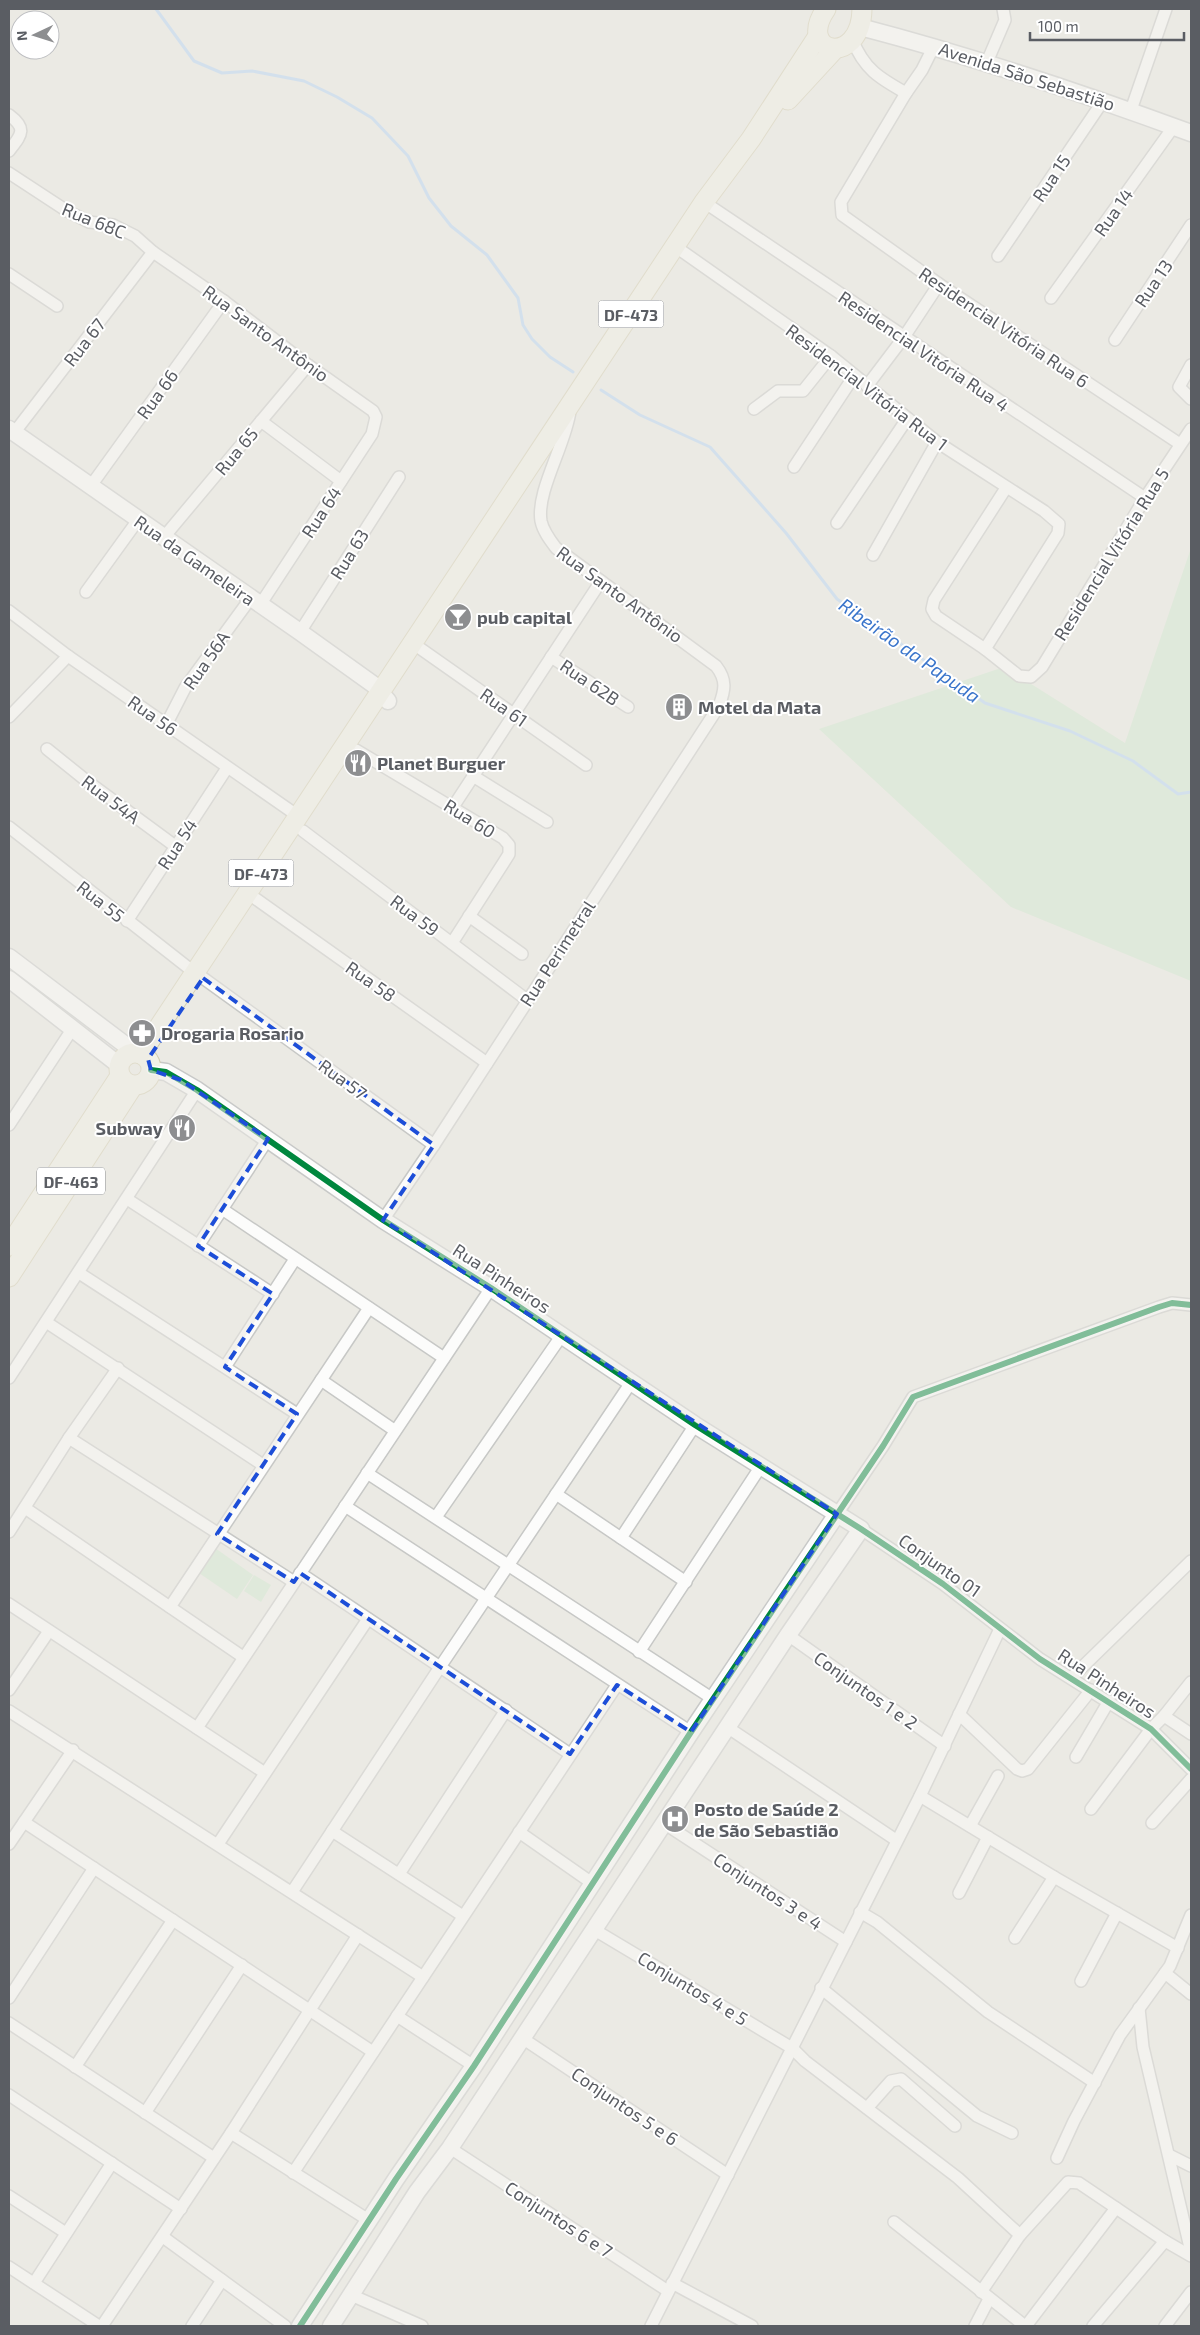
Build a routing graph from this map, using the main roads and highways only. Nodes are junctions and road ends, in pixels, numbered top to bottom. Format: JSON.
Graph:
{"nodes":[{"id":1,"x":826,"y":9,"type":"edge"},
{"id":2,"x":858,"y":25,"type":"edge"},
{"id":3,"x":818,"y":36,"type":"junction"},
{"id":4,"x":835,"y":50,"type":"junction"},
{"id":5,"x":751,"y":139,"type":"junction"},
{"id":6,"x":555,"y":428,"type":"junction"},
{"id":7,"x":384,"y":696,"type":"junction"},
{"id":8,"x":301,"y":824,"type":"junction"},
{"id":9,"x":199,"y":975,"type":"junction"},
{"id":10,"x":144,"y":1059,"type":"junction"},
{"id":11,"x":124,"y":1076,"type":"junction"},
{"id":12,"x":9,"y":1246,"type":"edge"},
{"id":13,"x":9,"y":1276,"type":"edge"}],
"edges":[{"from":1,"to":3,"type":"main road","number":"DF-473"},
{"from":2,"to":4,"type":"main road","number":"DF-473"},
{"from":3,"to":4,"type":"main road"},
{"from":3,"to":5,"type":"main road","number":"DF-473"},
{"from":4,"to":5,"type":"main road","number":"DF-473"},
{"from":5,"to":6,"type":"main road","number":"DF-473"},
{"from":6,"to":7,"type":"main road","number":"DF-473"},
{"from":6,"to":7,"type":"main road","number":"DF-473"},
{"from":7,"to":8,"type":"main road","number":"DF-473"},
{"from":7,"to":8,"type":"main road","number":"DF-473"},
{"from":8,"to":9,"type":"main road","number":"DF-473"},
{"from":8,"to":9,"type":"main road","number":"DF-473"},
{"from":9,"to":10,"type":"main road","number":"DF-473"},
{"from":10,"to":11,"type":"main road","number":"DF-473"},
{"from":10,"to":11,"type":"main road","number":"DF-473"},
{"from":11,"to":12,"type":"main road","number":"DF-463"},
{"from":11,"to":13,"type":"main road","number":"DF-463"}]}
